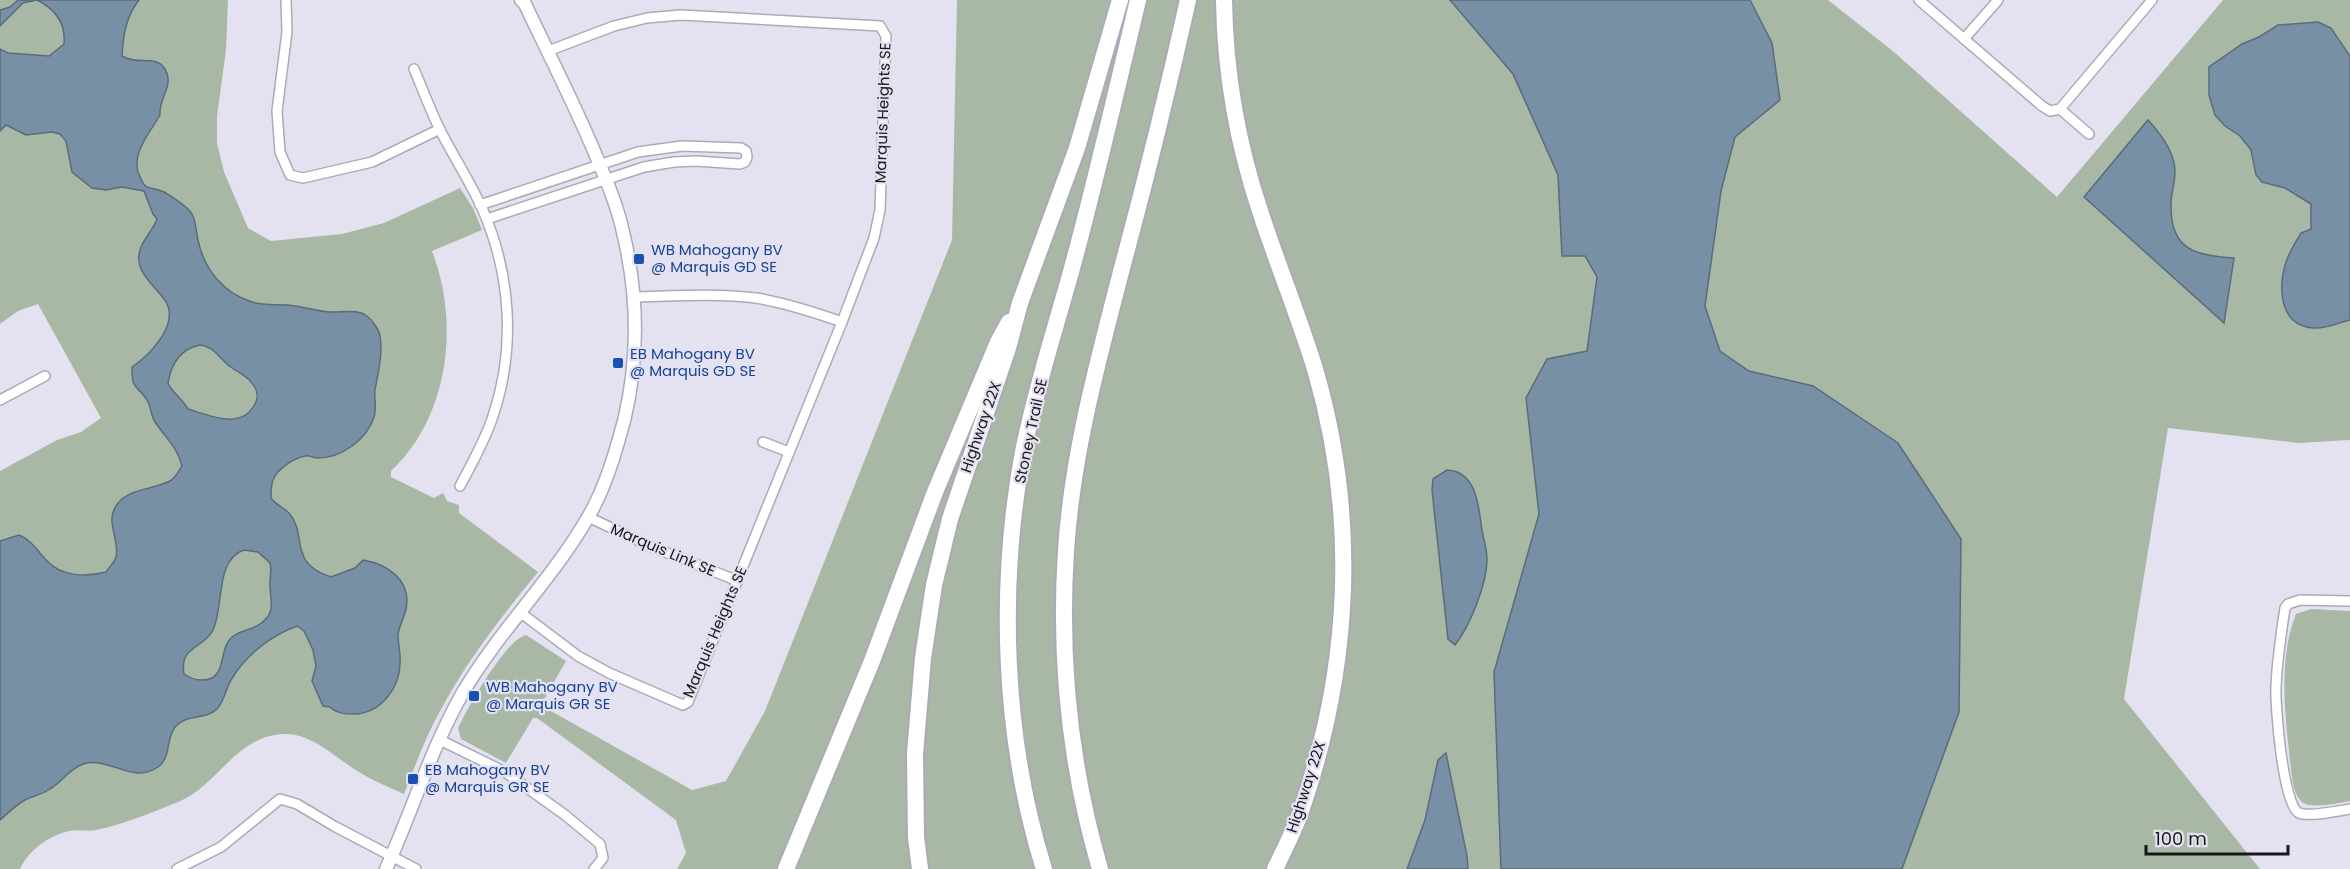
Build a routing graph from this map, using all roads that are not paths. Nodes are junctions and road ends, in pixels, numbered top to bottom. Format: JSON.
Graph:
{"nodes":[{"id":1,"x":286,"y":0,"type":"edge"},
{"id":2,"x":1120,"y":0,"type":"edge"},
{"id":3,"x":1138,"y":0,"type":"edge"},
{"id":4,"x":1188,"y":0,"type":"edge"},
{"id":5,"x":1224,"y":0,"type":"edge"},
{"id":6,"x":1919,"y":0,"type":"edge"},
{"id":7,"x":1998,"y":0,"type":"edge"},
{"id":8,"x":2152,"y":0,"type":"edge"},
{"id":9,"x":523,"y":1,"type":"edge"},
{"id":10,"x":1964,"y":39,"type":"junction"},
{"id":11,"x":548,"y":51,"type":"junction"},
{"id":12,"x":414,"y":69,"type":"dead end"},
{"id":13,"x":2060,"y":109,"type":"junction"},
{"id":14,"x":440,"y":129,"type":"junction"},
{"id":15,"x":2088,"y":134,"type":"dead end"},
{"id":16,"x":600,"y":165,"type":"junction"},
{"id":17,"x":606,"y":180,"type":"junction"},
{"id":18,"x":480,"y":205,"type":"junction"},
{"id":19,"x":487,"y":219,"type":"junction"},
{"id":20,"x":634,"y":297,"type":"junction"},
{"id":21,"x":1020,"y":303,"type":"junction"},
{"id":22,"x":842,"y":322,"type":"junction"},
{"id":23,"x":45,"y":376,"type":"dead end"},
{"id":24,"x":0,"y":400,"type":"edge"},
{"id":25,"x":763,"y":442,"type":"dead end"},
{"id":26,"x":789,"y":452,"type":"junction"},
{"id":27,"x":460,"y":486,"type":"dead end"},
{"id":28,"x":588,"y":517,"type":"junction"},
{"id":29,"x":738,"y":581,"type":"junction"},
{"id":30,"x":2350,"y":601,"type":"edge"},
{"id":31,"x":521,"y":613,"type":"junction"},
{"id":32,"x":440,"y":740,"type":"junction"},
{"id":33,"x":2350,"y":809,"type":"edge"},
{"id":34,"x":392,"y":856,"type":"junction"},
{"id":35,"x":177,"y":869,"type":"edge"},
{"id":36,"x":386,"y":869,"type":"edge"},
{"id":37,"x":416,"y":869,"type":"edge"},
{"id":38,"x":594,"y":869,"type":"edge"},
{"id":39,"x":786,"y":869,"type":"edge"},
{"id":40,"x":920,"y":869,"type":"edge"},
{"id":41,"x":1044,"y":869,"type":"edge"},
{"id":42,"x":1100,"y":869,"type":"edge"},
{"id":43,"x":1275,"y":869,"type":"edge"}],
"edges":[{"from":1,"to":14,"type":"street"},
{"from":2,"to":21,"type":"highway","name":"Highway 22X"},
{"from":3,"to":41,"type":"highway","name":"Stoney Trail SE"},
{"from":4,"to":42,"type":"highway"},
{"from":5,"to":43,"type":"highway","name":"Highway 22X"},
{"from":6,"to":10,"type":"street"},
{"from":7,"to":10,"type":"street"},
{"from":8,"to":13,"type":"street"},
{"from":9,"to":11,"type":"street"},
{"from":10,"to":13,"type":"street"},
{"from":11,"to":16,"type":"street"},
{"from":11,"to":22,"type":"street","name":"Marquis Heights SE"},
{"from":12,"to":14,"type":"street"},
{"from":13,"to":15,"type":"street"},
{"from":14,"to":18,"type":"street"},
{"from":16,"to":17,"type":"street"},
{"from":16,"to":17,"type":"street"},
{"from":16,"to":18,"type":"street"},
{"from":17,"to":19,"type":"street"},
{"from":17,"to":20,"type":"street"},
{"from":18,"to":19,"type":"street"},
{"from":19,"to":27,"type":"street"},
{"from":20,"to":22,"type":"street"},
{"from":20,"to":28,"type":"street"},
{"from":21,"to":39,"type":"highway"},
{"from":21,"to":40,"type":"highway","name":"Highway 22X"},
{"from":22,"to":26,"type":"street","name":"Marquis Heights SE"},
{"from":23,"to":24,"type":"street"},
{"from":25,"to":26,"type":"street"},
{"from":26,"to":29,"type":"street","name":"Marquis Heights SE"},
{"from":28,"to":29,"type":"street","name":"Marquis Link SE"},
{"from":28,"to":31,"type":"street"},
{"from":29,"to":31,"type":"street","name":"Marquis Heights SE"},
{"from":30,"to":33,"type":"street"},
{"from":31,"to":32,"type":"street"},
{"from":32,"to":34,"type":"street"},
{"from":32,"to":38,"type":"street"},
{"from":34,"to":35,"type":"street"},
{"from":34,"to":36,"type":"street"},
{"from":34,"to":37,"type":"street"}]}
